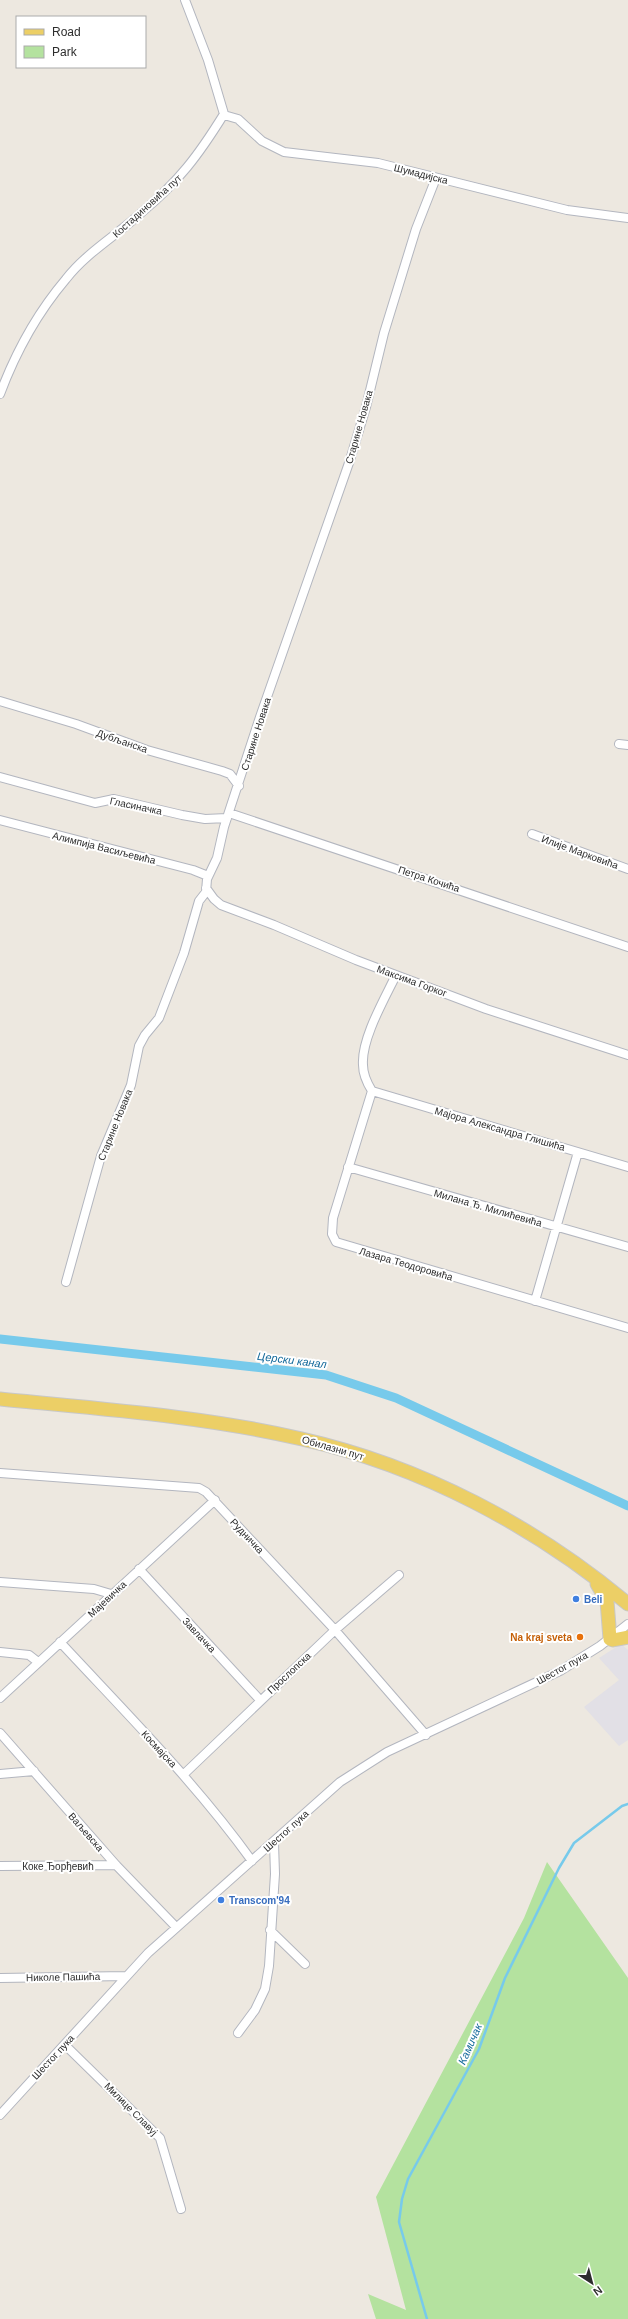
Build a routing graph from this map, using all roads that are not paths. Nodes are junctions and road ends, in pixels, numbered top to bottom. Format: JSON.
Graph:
{"nodes":[{"id":1,"x":185,"y":0,"type":"edge"},
{"id":2,"x":224,"y":115,"type":"junction"},
{"id":3,"x":436,"y":178,"type":"junction"},
{"id":4,"x":628,"y":218,"type":"edge"},
{"id":5,"x":0,"y":394,"type":"edge"},
{"id":6,"x":0,"y":701,"type":"edge"},
{"id":7,"x":619,"y":744,"type":"dead end"},
{"id":8,"x":628,"y":745,"type":"edge"},
{"id":9,"x":0,"y":777,"type":"edge"},
{"id":10,"x":239,"y":786,"type":"junction"},
{"id":11,"x":228,"y":815,"type":"junction"},
{"id":12,"x":0,"y":820,"type":"edge"},
{"id":13,"x":532,"y":834,"type":"dead end"},
{"id":14,"x":628,"y":869,"type":"edge"},
{"id":15,"x":208,"y":876,"type":"junction"},
{"id":16,"x":206,"y":888,"type":"junction"},
{"id":17,"x":628,"y":947,"type":"edge"},
{"id":18,"x":396,"y":975,"type":"junction"},
{"id":19,"x":628,"y":1055,"type":"edge"},
{"id":20,"x":372,"y":1091,"type":"junction"},
{"id":21,"x":578,"y":1152,"type":"junction"},
{"id":22,"x":348,"y":1167,"type":"junction"},
{"id":23,"x":628,"y":1167,"type":"edge"},
{"id":24,"x":556,"y":1228,"type":"junction"},
{"id":25,"x":628,"y":1248,"type":"edge"},
{"id":26,"x":66,"y":1282,"type":"dead end"},
{"id":27,"x":535,"y":1301,"type":"junction"},
{"id":28,"x":628,"y":1328,"type":"edge"},
{"id":29,"x":0,"y":1399,"type":"edge"},
{"id":30,"x":0,"y":1473,"type":"edge"},
{"id":31,"x":215,"y":1500,"type":"junction"},
{"id":32,"x":139,"y":1569,"type":"junction"},
{"id":33,"x":591,"y":1574,"type":"junction"},
{"id":34,"x":399,"y":1575,"type":"dead end"},
{"id":35,"x":0,"y":1582,"type":"edge"},
{"id":36,"x":111,"y":1594,"type":"junction"},
{"id":37,"x":628,"y":1604,"type":"edge"},
{"id":38,"x":628,"y":1624,"type":"edge"},
{"id":39,"x":335,"y":1630,"type":"junction"},
{"id":40,"x":628,"y":1637,"type":"edge"},
{"id":41,"x":610,"y":1639,"type":"junction"},
{"id":42,"x":60,"y":1642,"type":"junction"},
{"id":43,"x":0,"y":1652,"type":"edge"},
{"id":44,"x":38,"y":1662,"type":"junction"},
{"id":45,"x":0,"y":1698,"type":"edge"},
{"id":46,"x":260,"y":1700,"type":"junction"},
{"id":47,"x":0,"y":1733,"type":"edge"},
{"id":48,"x":426,"y":1735,"type":"junction"},
{"id":49,"x":34,"y":1771,"type":"junction"},
{"id":50,"x":0,"y":1774,"type":"edge"},
{"id":51,"x":183,"y":1776,"type":"junction"},
{"id":52,"x":274,"y":1843,"type":"junction"},
{"id":53,"x":252,"y":1861,"type":"junction"},
{"id":54,"x":116,"y":1865,"type":"junction"},
{"id":55,"x":0,"y":1866,"type":"edge"},
{"id":56,"x":176,"y":1928,"type":"junction"},
{"id":57,"x":270,"y":1930,"type":"junction"},
{"id":58,"x":306,"y":1964,"type":"dead end"},
{"id":59,"x":126,"y":1976,"type":"junction"},
{"id":60,"x":0,"y":1978,"type":"edge"},
{"id":61,"x":238,"y":2034,"type":"dead end"},
{"id":62,"x":65,"y":2045,"type":"junction"},
{"id":63,"x":0,"y":2115,"type":"edge"},
{"id":64,"x":181,"y":2209,"type":"dead end"}],
"edges":[{"from":1,"to":2,"type":"street"},
{"from":2,"to":3,"type":"street","name":"Шумадијска"},
{"from":2,"to":5,"type":"street","name":"Костадиновића пут"},
{"from":3,"to":4,"type":"street","name":"Шумадијска"},
{"from":3,"to":10,"type":"street","name":"Старине Новака"},
{"from":6,"to":10,"type":"street","name":"Дубљанска"},
{"from":7,"to":8,"type":"street"},
{"from":9,"to":11,"type":"street","name":"Гласиначка"},
{"from":10,"to":11,"type":"street","name":"Старине Новака"},
{"from":11,"to":15,"type":"street","name":"Старине Новака"},
{"from":11,"to":17,"type":"street","name":"Петра Кочића"},
{"from":12,"to":15,"type":"street","name":"Алимпија Васиљевића"},
{"from":13,"to":14,"type":"street","name":"Илије Марковића"},
{"from":15,"to":16,"type":"street","name":"Старине Новака"},
{"from":16,"to":18,"type":"street","name":"Максима Горког"},
{"from":16,"to":26,"type":"street","name":"Старине Новака"},
{"from":18,"to":19,"type":"street","name":"Максима Горког"},
{"from":18,"to":20,"type":"street"},
{"from":20,"to":21,"type":"street","name":"Мајора Александра Глишића"},
{"from":20,"to":22,"type":"street","name":"Лазара Теодоровића"},
{"from":21,"to":23,"type":"street","name":"Мајора Александра Глишића"},
{"from":21,"to":24,"type":"street"},
{"from":22,"to":24,"type":"street","name":"Милана Ђ. Милићевића"},
{"from":22,"to":27,"type":"street","name":"Лазара Теодоровића"},
{"from":24,"to":25,"type":"street","name":"Милана Ђ. Милићевића"},
{"from":24,"to":27,"type":"street"},
{"from":27,"to":28,"type":"street","name":"Лазара Теодоровића"},
{"from":29,"to":33,"type":"main road","name":"Обилазни пут"},
{"from":30,"to":31,"type":"street","name":"Рудничка"},
{"from":31,"to":32,"type":"street","name":"Мајевичка"},
{"from":31,"to":39,"type":"street","name":"Рудничка"},
{"from":32,"to":36,"type":"street","name":"Мајевичка"},
{"from":32,"to":46,"type":"street","name":"Завлачка"},
{"from":33,"to":37,"type":"main road","name":"Обилазни пут"},
{"from":33,"to":41,"type":"main road"},
{"from":34,"to":39,"type":"street","name":"Прослопска"},
{"from":35,"to":36,"type":"street"},
{"from":36,"to":42,"type":"street","name":"Мајевичка"},
{"from":38,"to":41,"type":"street","name":"Шестог пука"},
{"from":39,"to":46,"type":"street","name":"Прослопска"},
{"from":39,"to":48,"type":"street","name":"Рудничка"},
{"from":40,"to":41,"type":"main road"},
{"from":41,"to":48,"type":"street","name":"Шестог пука"},
{"from":42,"to":44,"type":"street","name":"Мајевичка"},
{"from":42,"to":51,"type":"street","name":"Космајска"},
{"from":43,"to":44,"type":"street"},
{"from":44,"to":45,"type":"street","name":"Мајевичка"},
{"from":46,"to":51,"type":"street","name":"Прослопска"},
{"from":47,"to":49,"type":"street","name":"Ваљевска"},
{"from":48,"to":52,"type":"street","name":"Шестог пука"},
{"from":49,"to":50,"type":"street"},
{"from":49,"to":54,"type":"street","name":"Ваљевска"},
{"from":51,"to":53,"type":"street","name":"Космајска"},
{"from":52,"to":53,"type":"street","name":"Шестог пука"},
{"from":52,"to":57,"type":"street"},
{"from":53,"to":56,"type":"street","name":"Шестог пука"},
{"from":54,"to":55,"type":"street","name":"Коке Ђорђевић"},
{"from":54,"to":56,"type":"street","name":"Ваљевска"},
{"from":56,"to":59,"type":"street","name":"Шестог пука"},
{"from":57,"to":58,"type":"street"},
{"from":57,"to":61,"type":"street"},
{"from":59,"to":60,"type":"street","name":"Николе Пашића"},
{"from":59,"to":62,"type":"street","name":"Шестог пука"},
{"from":62,"to":63,"type":"street","name":"Шестог пука"},
{"from":62,"to":64,"type":"street","name":"Милице Славуј"}]}
